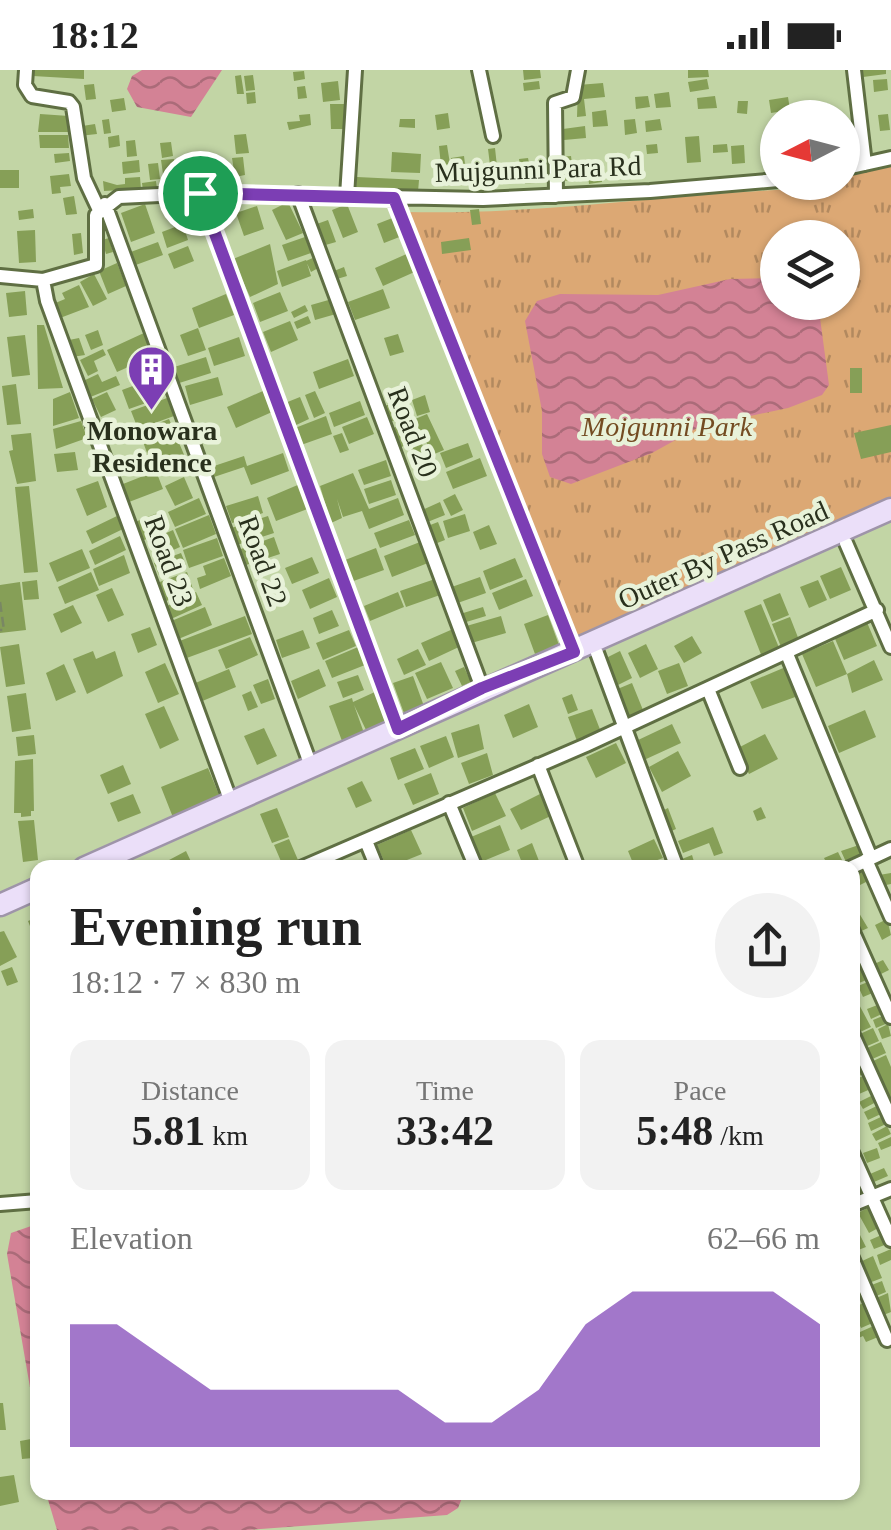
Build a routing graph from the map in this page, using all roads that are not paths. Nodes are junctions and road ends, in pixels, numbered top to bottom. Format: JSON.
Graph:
{"nodes":[{"id":1,"x":26,"y":70,"type":"edge"},
{"id":2,"x":354,"y":70,"type":"edge"},
{"id":3,"x":480,"y":70,"type":"edge"},
{"id":4,"x":578,"y":70,"type":"edge"},
{"id":5,"x":854,"y":70,"type":"edge"},
{"id":6,"x":493,"y":136,"type":"dead end"},
{"id":7,"x":891,"y":158,"type":"edge"},
{"id":8,"x":866,"y":164,"type":"junction"},
{"id":9,"x":860,"y":165,"type":"edge"},
{"id":10,"x":760,"y":181,"type":"edge"},
{"id":11,"x":200,"y":193,"type":"junction"},
{"id":12,"x":298,"y":194,"type":"junction"},
{"id":13,"x":347,"y":196,"type":"junction"},
{"id":14,"x":556,"y":196,"type":"junction"},
{"id":15,"x":394,"y":198,"type":"junction"},
{"id":16,"x":102,"y":207,"type":"junction"},
{"id":17,"x":0,"y":276,"type":"edge"},
{"id":18,"x":43,"y":280,"type":"junction"},
{"id":19,"x":891,"y":509,"type":"edge"},
{"id":20,"x":891,"y":522,"type":"edge"},
{"id":21,"x":846,"y":542,"type":"junction"},
{"id":22,"x":876,"y":610,"type":"junction"},
{"id":23,"x":891,"y":648,"type":"edge"},
{"id":24,"x":574,"y":652,"type":"junction"},
{"id":25,"x":597,"y":653,"type":"junction"},
{"id":26,"x":788,"y":654,"type":"junction"},
{"id":27,"x":482,"y":688,"type":"junction"},
{"id":28,"x":708,"y":689,"type":"junction"},
{"id":29,"x":623,"y":726,"type":"junction"},
{"id":30,"x":398,"y":729,"type":"junction"},
{"id":31,"x":538,"y":765,"type":"junction"},
{"id":32,"x":311,"y":766,"type":"junction"},
{"id":33,"x":740,"y":768,"type":"dead end"},
{"id":34,"x":231,"y":802,"type":"junction"},
{"id":35,"x":449,"y":803,"type":"junction"},
{"id":36,"x":366,"y":841,"type":"junction"},
{"id":37,"x":891,"y":848,"type":"edge"},
{"id":38,"x":868,"y":859,"type":"junction"},
{"id":39,"x":102,"y":860,"type":"edge"},
{"id":40,"x":133,"y":860,"type":"edge"},
{"id":41,"x":320,"y":860,"type":"edge"},
{"id":42,"x":374,"y":860,"type":"edge"},
{"id":43,"x":473,"y":860,"type":"edge"},
{"id":44,"x":575,"y":860,"type":"edge"},
{"id":45,"x":674,"y":860,"type":"edge"},
{"id":46,"x":860,"y":863,"type":"edge"},
{"id":47,"x":30,"y":892,"type":"edge"},
{"id":48,"x":0,"y":905,"type":"edge"},
{"id":49,"x":30,"y":906,"type":"edge"},
{"id":50,"x":891,"y":917,"type":"edge"},
{"id":51,"x":0,"y":919,"type":"edge"},
{"id":52,"x":860,"y":948,"type":"edge"},
{"id":53,"x":891,"y":1018,"type":"edge"},
{"id":54,"x":860,"y":1051,"type":"edge"},
{"id":55,"x":891,"y":1120,"type":"edge"},
{"id":56,"x":860,"y":1170,"type":"edge"},
{"id":57,"x":891,"y":1189,"type":"edge"},
{"id":58,"x":872,"y":1198,"type":"junction"},
{"id":59,"x":30,"y":1202,"type":"edge"},
{"id":60,"x":860,"y":1203,"type":"edge"},
{"id":61,"x":0,"y":1204,"type":"edge"},
{"id":62,"x":891,"y":1240,"type":"edge"},
{"id":63,"x":860,"y":1277,"type":"edge"},
{"id":64,"x":887,"y":1340,"type":"dead end"}],
"edges":[{"from":1,"to":16,"type":"street","name":"Road 22"},
{"from":2,"to":13,"type":"street"},
{"from":3,"to":6,"type":"street"},
{"from":4,"to":14,"type":"street"},
{"from":5,"to":8,"type":"street"},
{"from":7,"to":8,"type":"street"},
{"from":8,"to":9,"type":"street"},
{"from":10,"to":14,"type":"street","name":"Mujgunni Para Rd"},
{"from":11,"to":12,"type":"street","name":"Mujgunni Para Rd"},
{"from":11,"to":16,"type":"street","name":"Mujgunni Para Rd"},
{"from":11,"to":30,"type":"street"},
{"from":12,"to":13,"type":"street","name":"Mujgunni Para Rd"},
{"from":12,"to":27,"type":"street","name":"Road 20"},
{"from":13,"to":15,"type":"street","name":"Mujgunni Para Rd"},
{"from":14,"to":15,"type":"street","name":"Mujgunni Para Rd"},
{"from":15,"to":24,"type":"street"},
{"from":16,"to":18,"type":"street"},
{"from":16,"to":32,"type":"street","name":"Road 22"},
{"from":17,"to":18,"type":"street"},
{"from":18,"to":34,"type":"street","name":"Road 23"},
{"from":19,"to":24,"type":"main road","name":"Outer By Pass Road"},
{"from":20,"to":21,"type":"main road","name":"Outer By Pass Road"},
{"from":21,"to":22,"type":"street"},
{"from":21,"to":25,"type":"main road","name":"Outer By Pass Road"},
{"from":22,"to":23,"type":"street"},
{"from":22,"to":26,"type":"street"},
{"from":24,"to":27,"type":"main road","name":"Outer By Pass Road"},
{"from":25,"to":29,"type":"street"},
{"from":25,"to":40,"type":"main road","name":"Outer By Pass Road"},
{"from":26,"to":28,"type":"street"},
{"from":26,"to":38,"type":"street"},
{"from":27,"to":30,"type":"main road","name":"Outer By Pass Road"},
{"from":28,"to":29,"type":"street"},
{"from":28,"to":33,"type":"street"},
{"from":29,"to":31,"type":"street"},
{"from":29,"to":45,"type":"street"},
{"from":30,"to":32,"type":"main road","name":"Outer By Pass Road"},
{"from":31,"to":35,"type":"street"},
{"from":31,"to":44,"type":"street"},
{"from":32,"to":34,"type":"main road","name":"Outer By Pass Road"},
{"from":34,"to":39,"type":"main road","name":"Outer By Pass Road"},
{"from":35,"to":36,"type":"street"},
{"from":35,"to":43,"type":"street"},
{"from":36,"to":41,"type":"street"},
{"from":36,"to":42,"type":"street"},
{"from":37,"to":38,"type":"street"},
{"from":38,"to":46,"type":"street"},
{"from":38,"to":50,"type":"street"},
{"from":47,"to":48,"type":"main road"},
{"from":49,"to":51,"type":"main road"},
{"from":52,"to":53,"type":"street"},
{"from":54,"to":55,"type":"street"},
{"from":56,"to":58,"type":"street"},
{"from":57,"to":58,"type":"street"},
{"from":58,"to":60,"type":"street"},
{"from":58,"to":62,"type":"street"},
{"from":59,"to":61,"type":"street"},
{"from":63,"to":64,"type":"street"}]}
